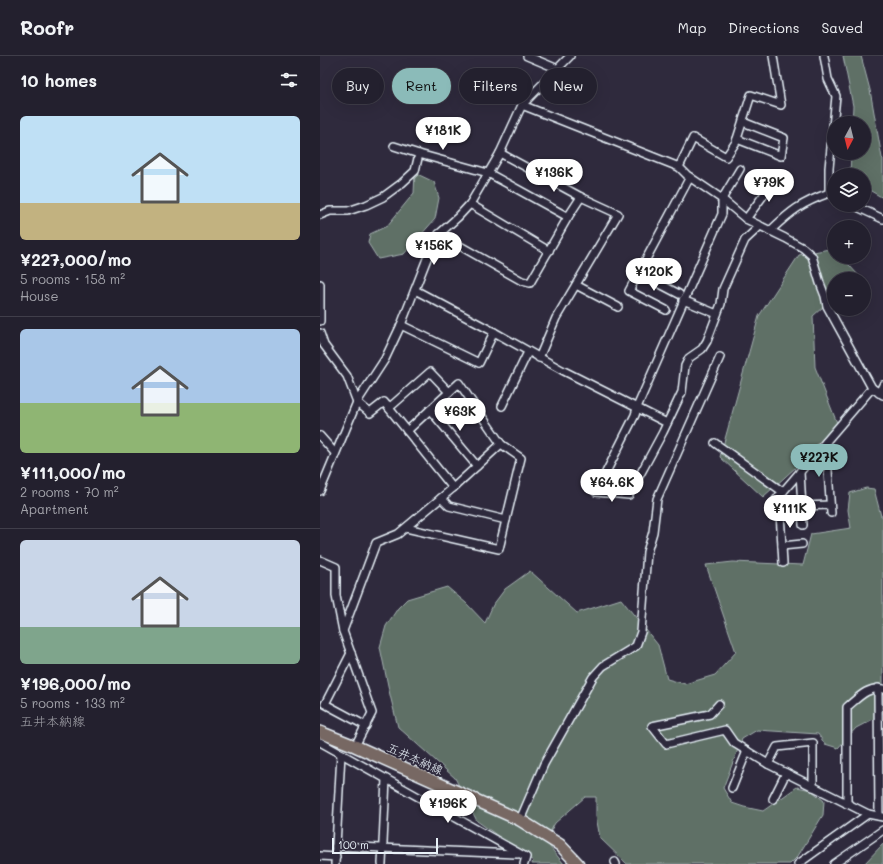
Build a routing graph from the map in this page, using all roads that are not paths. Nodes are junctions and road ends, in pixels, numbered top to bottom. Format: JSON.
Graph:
{"nodes":[{"id":1,"x":527,"y":56,"type":"edge"},
{"id":2,"x":570,"y":56,"type":"edge"},
{"id":3,"x":773,"y":56,"type":"edge"},
{"id":4,"x":824,"y":56,"type":"edge"},
{"id":5,"x":556,"y":68,"type":"edge"},
{"id":6,"x":559,"y":68,"type":"edge"},
{"id":7,"x":540,"y":87,"type":"edge"},
{"id":8,"x":522,"y":105,"type":"junction"},
{"id":9,"x":743,"y":122,"type":"junction"},
{"id":10,"x":737,"y":139,"type":"junction"},
{"id":11,"x":394,"y":146,"type":"dead end"},
{"id":12,"x":500,"y":153,"type":"junction"},
{"id":13,"x":419,"y":154,"type":"junction"},
{"id":14,"x":679,"y":167,"type":"junction"},
{"id":15,"x":829,"y":168,"type":"edge"},
{"id":16,"x":740,"y":169,"type":"dead end"},
{"id":17,"x":488,"y":173,"type":"junction"},
{"id":18,"x":690,"y":177,"type":"junction"},
{"id":19,"x":777,"y":177,"type":"dead end"},
{"id":20,"x":827,"y":195,"type":"edge"},
{"id":21,"x":581,"y":197,"type":"junction"},
{"id":22,"x":722,"y":199,"type":"junction"},
{"id":23,"x":470,"y":204,"type":"junction"},
{"id":24,"x":868,"y":212,"type":"edge"},
{"id":25,"x":320,"y":215,"type":"edge"},
{"id":26,"x":568,"y":217,"type":"junction"},
{"id":27,"x":746,"y":219,"type":"junction"},
{"id":28,"x":883,"y":219,"type":"edge"},
{"id":29,"x":760,"y":226,"type":"junction"},
{"id":30,"x":770,"y":231,"type":"junction"},
{"id":31,"x":439,"y":234,"type":"junction"},
{"id":32,"x":549,"y":251,"type":"junction"},
{"id":33,"x":639,"y":273,"type":"junction"},
{"id":34,"x":320,"y":284,"type":"edge"},
{"id":35,"x":576,"y":285,"type":"junction"},
{"id":36,"x":416,"y":290,"type":"junction"},
{"id":37,"x":681,"y":297,"type":"junction"},
{"id":38,"x":618,"y":307,"type":"dead end"},
{"id":39,"x":666,"y":310,"type":"dead end"},
{"id":40,"x":717,"y":314,"type":"junction"},
{"id":41,"x":320,"y":321,"type":"edge"},
{"id":42,"x":401,"y":325,"type":"junction"},
{"id":43,"x":494,"y":332,"type":"junction"},
{"id":44,"x":320,"y":333,"type":"edge"},
{"id":45,"x":528,"y":352,"type":"junction"},
{"id":46,"x":720,"y":357,"type":"dead end"},
{"id":47,"x":539,"y":358,"type":"junction"},
{"id":48,"x":883,"y":385,"type":"edge"},
{"id":49,"x":872,"y":388,"type":"junction"},
{"id":50,"x":449,"y":392,"type":"junction"},
{"id":51,"x":881,"y":394,"type":"edge"},
{"id":52,"x":357,"y":402,"type":"junction"},
{"id":53,"x":502,"y":406,"type":"dead end"},
{"id":54,"x":389,"y":408,"type":"junction"},
{"id":55,"x":637,"y":408,"type":"junction"},
{"id":56,"x":430,"y":410,"type":"junction"},
{"id":57,"x":667,"y":423,"type":"junction"},
{"id":58,"x":407,"y":430,"type":"junction"},
{"id":59,"x":320,"y":436,"type":"edge"},
{"id":60,"x":826,"y":442,"type":"junction"},
{"id":61,"x":715,"y":443,"type":"dead end"},
{"id":62,"x":501,"y":444,"type":"junction"},
{"id":63,"x":335,"y":453,"type":"junction"},
{"id":64,"x":477,"y":466,"type":"junction"},
{"id":65,"x":800,"y":472,"type":"junction"},
{"id":66,"x":453,"y":488,"type":"junction"},
{"id":67,"x":320,"y":491,"type":"edge"},
{"id":68,"x":779,"y":496,"type":"junction"},
{"id":69,"x":441,"y":498,"type":"junction"},
{"id":70,"x":830,"y":505,"type":"junction"},
{"id":71,"x":802,"y":506,"type":"junction"},
{"id":72,"x":831,"y":513,"type":"dead end"},
{"id":73,"x":506,"y":520,"type":"junction"},
{"id":74,"x":804,"y":525,"type":"dead end"},
{"id":75,"x":406,"y":528,"type":"junction"},
{"id":76,"x":802,"y":544,"type":"dead end"},
{"id":77,"x":782,"y":546,"type":"junction"},
{"id":78,"x":320,"y":560,"type":"edge"},
{"id":79,"x":782,"y":563,"type":"dead end"},
{"id":80,"x":343,"y":631,"type":"junction"},
{"id":81,"x":351,"y":653,"type":"junction"},
{"id":82,"x":880,"y":689,"type":"edge"},
{"id":83,"x":719,"y":704,"type":"dead end"},
{"id":84,"x":366,"y":726,"type":"junction"},
{"id":85,"x":320,"y":732,"type":"edge"},
{"id":86,"x":320,"y":742,"type":"edge"},
{"id":87,"x":355,"y":746,"type":"junction"},
{"id":88,"x":748,"y":751,"type":"junction"},
{"id":89,"x":341,"y":754,"type":"junction"},
{"id":90,"x":768,"y":764,"type":"junction"},
{"id":91,"x":786,"y":773,"type":"junction"},
{"id":92,"x":386,"y":779,"type":"junction"},
{"id":93,"x":813,"y":786,"type":"junction"},
{"id":94,"x":732,"y":788,"type":"dead end"},
{"id":95,"x":773,"y":799,"type":"dead end"},
{"id":96,"x":847,"y":804,"type":"junction"},
{"id":97,"x":868,"y":814,"type":"junction"},
{"id":98,"x":881,"y":817,"type":"edge"},
{"id":99,"x":520,"y":820,"type":"junction"},
{"id":100,"x":883,"y":830,"type":"edge"},
{"id":101,"x":336,"y":846,"type":"junction"},
{"id":102,"x":383,"y":848,"type":"junction"},
{"id":103,"x":520,"y":854,"type":"junction"},
{"id":104,"x":320,"y":856,"type":"edge"},
{"id":105,"x":336,"y":860,"type":"edge"},
{"id":106,"x":801,"y":863,"type":"edge"},
{"id":107,"x":382,"y":864,"type":"edge"},
{"id":108,"x":524,"y":864,"type":"edge"},
{"id":109,"x":578,"y":864,"type":"edge"},
{"id":110,"x":834,"y":864,"type":"edge"}],
"edges":[{"from":1,"to":5,"type":"street"},
{"from":2,"to":6,"type":"street"},
{"from":3,"to":9,"type":"street"},
{"from":4,"to":15,"type":"street"},
{"from":7,"to":8,"type":"street"},
{"from":8,"to":12,"type":"street"},
{"from":8,"to":14,"type":"street"},
{"from":9,"to":10,"type":"street"},
{"from":9,"to":10,"type":"street"},
{"from":10,"to":14,"type":"street"},
{"from":11,"to":13,"type":"street"},
{"from":12,"to":17,"type":"street"},
{"from":12,"to":21,"type":"street"},
{"from":13,"to":17,"type":"street"},
{"from":13,"to":25,"type":"street"},
{"from":14,"to":18,"type":"street"},
{"from":16,"to":22,"type":"street"},
{"from":17,"to":23,"type":"street"},
{"from":17,"to":26,"type":"street"},
{"from":18,"to":22,"type":"street"},
{"from":18,"to":33,"type":"street"},
{"from":19,"to":27,"type":"street"},
{"from":20,"to":30,"type":"street"},
{"from":21,"to":26,"type":"street"},
{"from":21,"to":35,"type":"street"},
{"from":22,"to":27,"type":"street"},
{"from":22,"to":37,"type":"street"},
{"from":23,"to":31,"type":"street"},
{"from":23,"to":32,"type":"street"},
{"from":24,"to":28,"type":"street"},
{"from":26,"to":32,"type":"street"},
{"from":27,"to":29,"type":"street"},
{"from":29,"to":30,"type":"street"},
{"from":29,"to":40,"type":"street"},
{"from":30,"to":49,"type":"street"},
{"from":31,"to":32,"type":"street"},
{"from":31,"to":36,"type":"street"},
{"from":33,"to":37,"type":"street"},
{"from":33,"to":39,"type":"street"},
{"from":34,"to":41,"type":"street"},
{"from":35,"to":38,"type":"street"},
{"from":35,"to":47,"type":"street"},
{"from":36,"to":42,"type":"street"},
{"from":36,"to":43,"type":"street"},
{"from":37,"to":40,"type":"street"},
{"from":37,"to":55,"type":"street"},
{"from":40,"to":57,"type":"street"},
{"from":42,"to":43,"type":"street"},
{"from":42,"to":52,"type":"street"},
{"from":43,"to":45,"type":"street"},
{"from":44,"to":52,"type":"street"},
{"from":45,"to":47,"type":"street"},
{"from":45,"to":53,"type":"street"},
{"from":46,"to":99,"type":"street"},
{"from":47,"to":55,"type":"street"},
{"from":48,"to":51,"type":"street"},
{"from":49,"to":51,"type":"street"},
{"from":49,"to":60,"type":"street"},
{"from":50,"to":54,"type":"street"},
{"from":50,"to":56,"type":"street"},
{"from":50,"to":62,"type":"street"},
{"from":52,"to":54,"type":"street"},
{"from":52,"to":63,"type":"street"},
{"from":54,"to":58,"type":"street"},
{"from":55,"to":57,"type":"street"},
{"from":55,"to":57,"type":"street"},
{"from":56,"to":58,"type":"street"},
{"from":56,"to":64,"type":"street"},
{"from":58,"to":66,"type":"street"},
{"from":59,"to":63,"type":"street"},
{"from":60,"to":65,"type":"street"},
{"from":60,"to":70,"type":"street"},
{"from":61,"to":68,"type":"street"},
{"from":62,"to":64,"type":"street"},
{"from":62,"to":73,"type":"street"},
{"from":63,"to":67,"type":"street"},
{"from":64,"to":66,"type":"street"},
{"from":65,"to":68,"type":"street"},
{"from":65,"to":71,"type":"street"},
{"from":66,"to":69,"type":"street"},
{"from":68,"to":77,"type":"street"},
{"from":69,"to":73,"type":"street"},
{"from":69,"to":75,"type":"street"},
{"from":70,"to":71,"type":"street"},
{"from":70,"to":72,"type":"street"},
{"from":71,"to":74,"type":"street"},
{"from":73,"to":75,"type":"street"},
{"from":75,"to":80,"type":"street"},
{"from":76,"to":77,"type":"street"},
{"from":77,"to":79,"type":"street"},
{"from":78,"to":80,"type":"street"},
{"from":80,"to":81,"type":"street"},
{"from":81,"to":84,"type":"street"},
{"from":81,"to":84,"type":"street"},
{"from":82,"to":96,"type":"street"},
{"from":82,"to":98,"type":"street"},
{"from":83,"to":88,"type":"street"},
{"from":84,"to":87,"type":"street"},
{"from":85,"to":87,"type":"main road","name":"五井本納線"},
{"from":86,"to":89,"type":"street"},
{"from":87,"to":99,"type":"main road","name":"五井本納線"},
{"from":88,"to":90,"type":"street"},
{"from":88,"to":94,"type":"street"},
{"from":89,"to":92,"type":"street"},
{"from":89,"to":101,"type":"street"},
{"from":90,"to":91,"type":"street"},
{"from":90,"to":93,"type":"street"},
{"from":91,"to":93,"type":"street"},
{"from":91,"to":95,"type":"street"},
{"from":92,"to":102,"type":"street"},
{"from":92,"to":103,"type":"street"},
{"from":93,"to":96,"type":"street"},
{"from":96,"to":97,"type":"street"},
{"from":97,"to":98,"type":"street"},
{"from":97,"to":106,"type":"street"},
{"from":99,"to":109,"type":"main road","name":"五井本納線"},
{"from":100,"to":110,"type":"street"},
{"from":101,"to":102,"type":"street"},
{"from":101,"to":105,"type":"street"},
{"from":102,"to":103,"type":"street"},
{"from":102,"to":107,"type":"street"},
{"from":103,"to":108,"type":"street"},
{"from":104,"to":105,"type":"street"}]}
